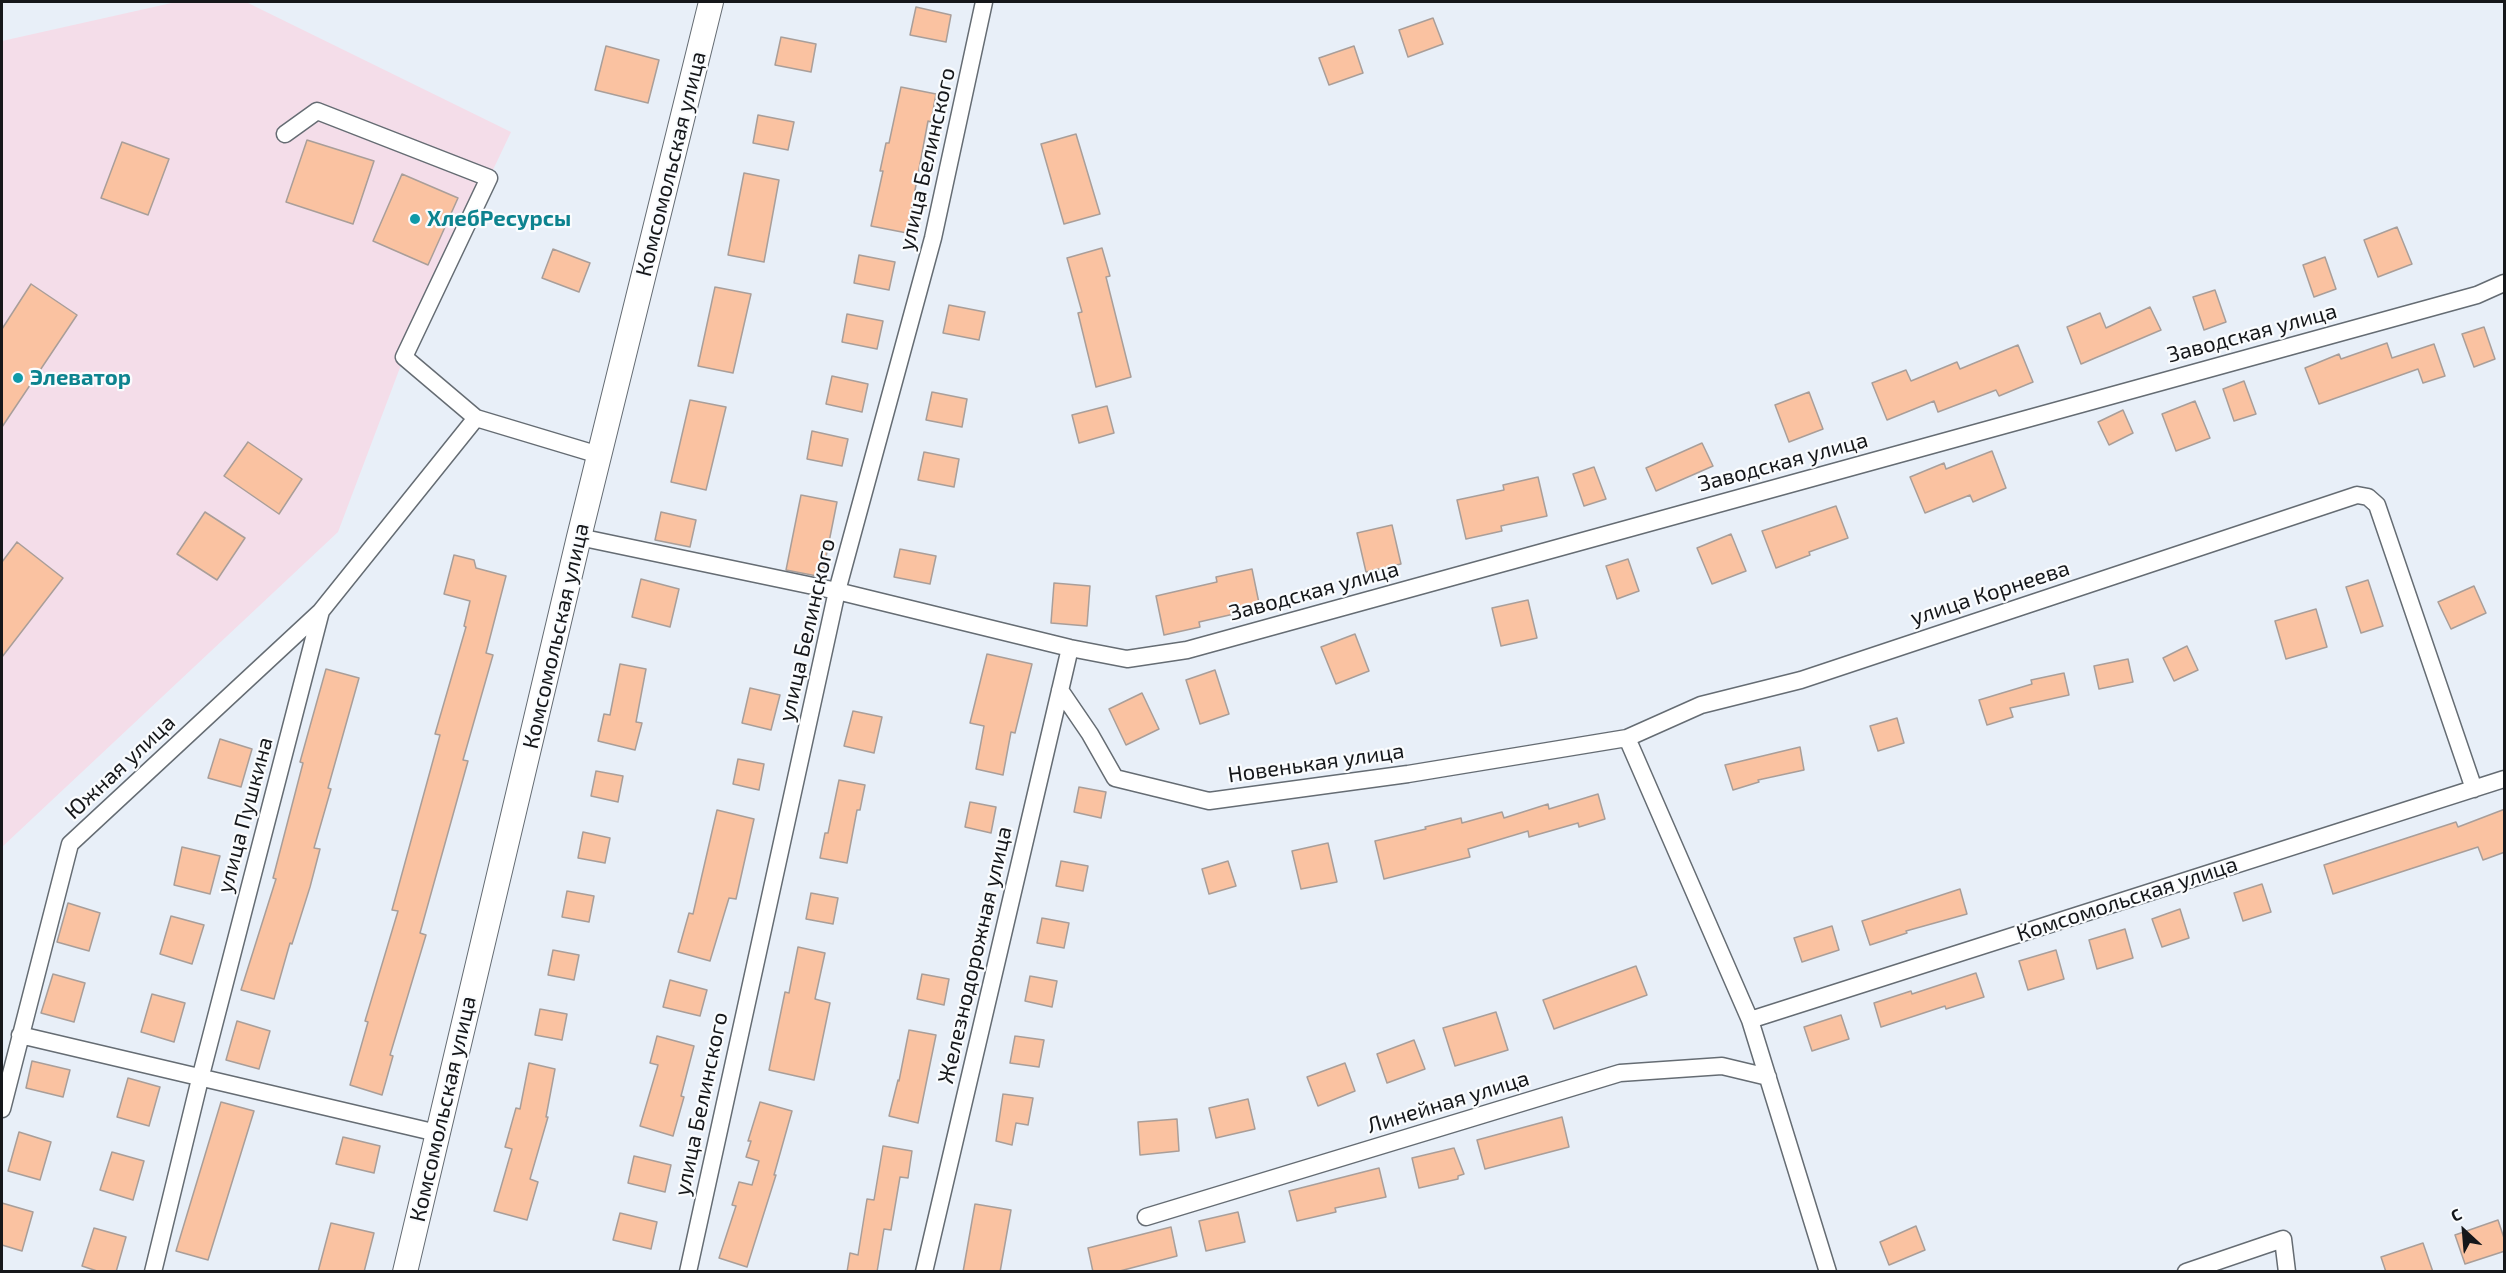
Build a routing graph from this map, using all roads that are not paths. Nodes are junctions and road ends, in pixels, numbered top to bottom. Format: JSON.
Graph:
{"nodes":[{"id":1,"x":711,"y":2,"type":"edge"},
{"id":2,"x":984,"y":2,"type":"edge"},
{"id":3,"x":285,"y":134,"type":"dead end"},
{"id":4,"x":2505,"y":283,"type":"edge"},
{"id":5,"x":476,"y":418,"type":"junction"},
{"id":6,"x":599,"y":455,"type":"junction"},
{"id":7,"x":579,"y":537,"type":"junction"},
{"id":8,"x":837,"y":591,"type":"junction"},
{"id":9,"x":321,"y":611,"type":"junction"},
{"id":10,"x":1070,"y":648,"type":"junction"},
{"id":11,"x":1060,"y":690,"type":"junction"},
{"id":12,"x":1627,"y":738,"type":"junction"},
{"id":13,"x":2505,"y":778,"type":"edge"},
{"id":14,"x":2474,"y":789,"type":"junction"},
{"id":15,"x":1750,"y":1020,"type":"junction"},
{"id":16,"x":20,"y":1035,"type":"junction"},
{"id":17,"x":1768,"y":1077,"type":"junction"},
{"id":18,"x":200,"y":1079,"type":"junction"},
{"id":19,"x":2,"y":1109,"type":"edge"},
{"id":20,"x":437,"y":1133,"type":"junction"},
{"id":21,"x":1146,"y":1217,"type":"dead end"},
{"id":22,"x":411,"y":1240,"type":"junction"},
{"id":23,"x":153,"y":1272,"type":"edge"},
{"id":24,"x":405,"y":1272,"type":"edge"},
{"id":25,"x":414,"y":1272,"type":"edge"},
{"id":26,"x":688,"y":1272,"type":"edge"},
{"id":27,"x":924,"y":1272,"type":"edge"},
{"id":28,"x":1828,"y":1272,"type":"edge"},
{"id":29,"x":2186,"y":1272,"type":"edge"},
{"id":30,"x":2287,"y":1272,"type":"edge"}],
"edges":[{"from":1,"to":6,"type":"street","name":"Комсомольская улица"},
{"from":2,"to":8,"type":"street","name":"улица Белинского"},
{"from":3,"to":5,"type":"street"},
{"from":4,"to":10,"type":"street","name":"Заводская улица"},
{"from":5,"to":6,"type":"street"},
{"from":5,"to":9,"type":"street","name":"улица Пушкина"},
{"from":6,"to":7,"type":"street","name":"Комсомольская улица"},
{"from":7,"to":8,"type":"street","name":"Заводская улица"},
{"from":7,"to":20,"type":"street","name":"Комсомольская улица"},
{"from":8,"to":10,"type":"street","name":"Заводская улица"},
{"from":8,"to":26,"type":"street","name":"улица Белинского"},
{"from":9,"to":16,"type":"street","name":"Южная улица"},
{"from":9,"to":18,"type":"street","name":"улица Пушкина"},
{"from":10,"to":11,"type":"street","name":"Железнодорожная улица"},
{"from":11,"to":12,"type":"street","name":"Новенькая улица"},
{"from":11,"to":27,"type":"street","name":"Железнодорожная улица"},
{"from":12,"to":14,"type":"street","name":"улица Корнеева"},
{"from":12,"to":15,"type":"street"},
{"from":13,"to":14,"type":"street","name":"Комсомольская улица"},
{"from":14,"to":15,"type":"street","name":"Комсомольская улица"},
{"from":15,"to":17,"type":"street"},
{"from":16,"to":18,"type":"street"},
{"from":16,"to":19,"type":"street","name":"Южная улица"},
{"from":17,"to":21,"type":"street","name":"Линейная улица"},
{"from":17,"to":28,"type":"street"},
{"from":18,"to":20,"type":"street"},
{"from":18,"to":23,"type":"street","name":"улица Пушкина"},
{"from":20,"to":22,"type":"street","name":"Комсомольская улица"},
{"from":22,"to":24,"type":"street","name":"Комсомольская улица"},
{"from":22,"to":25,"type":"street"},
{"from":29,"to":30,"type":"street"}]}
